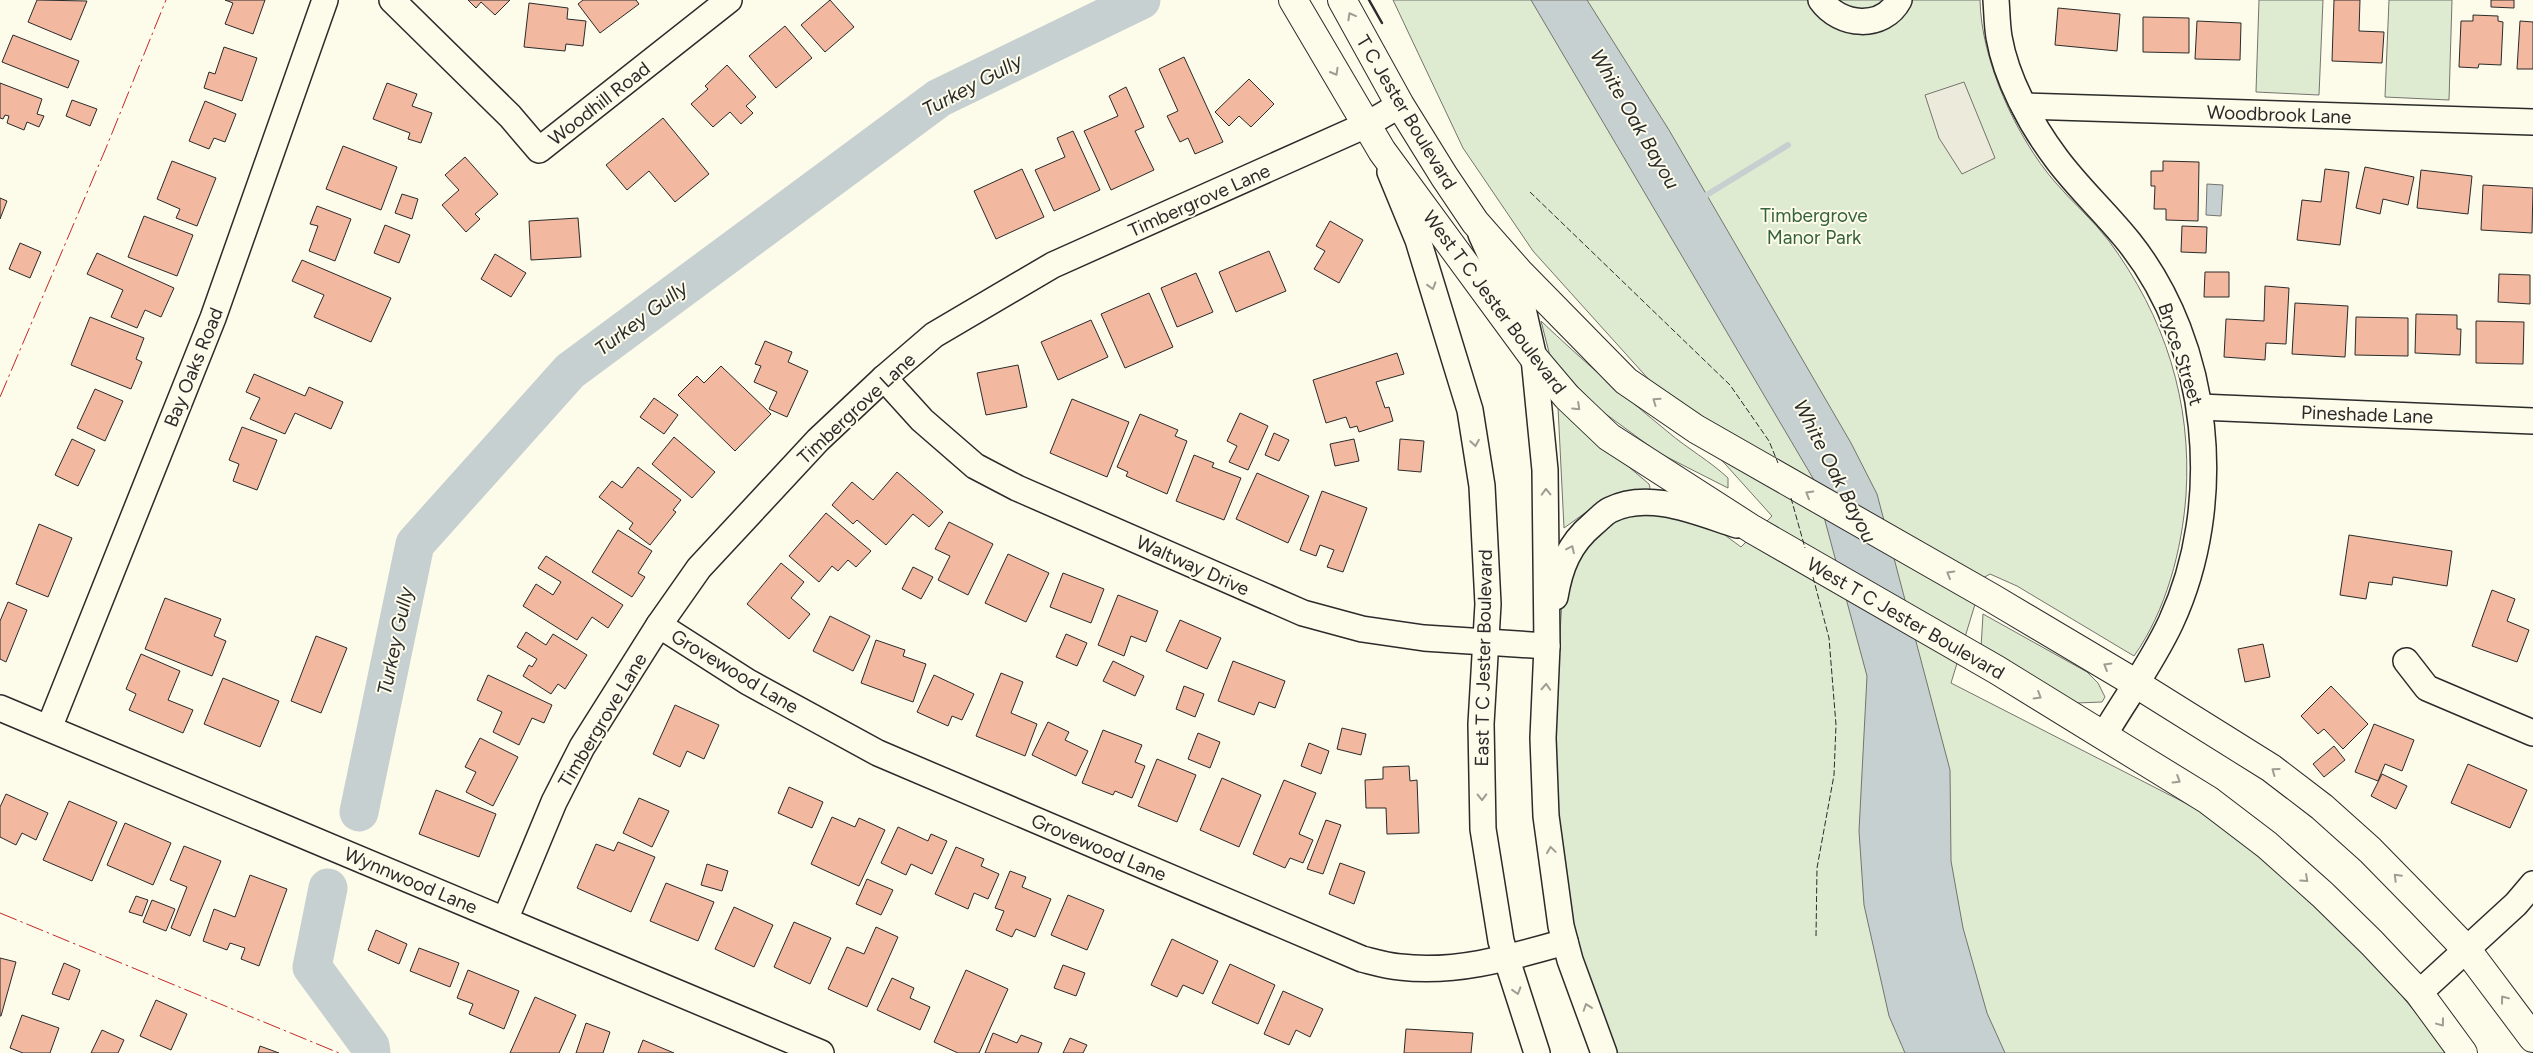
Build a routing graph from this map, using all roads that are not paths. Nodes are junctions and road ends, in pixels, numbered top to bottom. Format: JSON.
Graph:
{"nodes":[{"id":1,"x":325,"y":0,"type":"edge"},
{"id":2,"x":392,"y":0,"type":"edge"},
{"id":3,"x":729,"y":0,"type":"edge"},
{"id":4,"x":1292,"y":0,"type":"edge"},
{"id":5,"x":1342,"y":0,"type":"edge"},
{"id":6,"x":1821,"y":0,"type":"edge"},
{"id":7,"x":1899,"y":0,"type":"edge"},
{"id":8,"x":1996,"y":0,"type":"edge"},
{"id":9,"x":1400,"y":105,"type":"junction"},
{"id":10,"x":2024,"y":106,"type":"junction"},
{"id":11,"x":2533,"y":122,"type":"edge"},
{"id":12,"x":1366,"y":125,"type":"junction"},
{"id":13,"x":1382,"y":151,"type":"junction"},
{"id":14,"x":1475,"y":222,"type":"junction"},
{"id":15,"x":1534,"y":358,"type":"junction"},
{"id":16,"x":884,"y":378,"type":"junction"},
{"id":17,"x":2200,"y":407,"type":"junction"},
{"id":18,"x":2533,"y":421,"type":"edge"},
{"id":19,"x":1752,"y":529,"type":"junction"},
{"id":20,"x":659,"y":625,"type":"junction"},
{"id":21,"x":1486,"y":641,"type":"junction"},
{"id":22,"x":1547,"y":646,"type":"junction"},
{"id":23,"x":2406,"y":661,"type":"dead end"},
{"id":24,"x":2135,"y":683,"type":"junction"},
{"id":25,"x":0,"y":708,"type":"edge"},
{"id":26,"x":49,"y":728,"type":"junction"},
{"id":27,"x":2533,"y":733,"type":"edge"},
{"id":28,"x":2104,"y":735,"type":"junction"},
{"id":29,"x":2533,"y":884,"type":"edge"},
{"id":30,"x":505,"y":920,"type":"junction"},
{"id":31,"x":1565,"y":942,"type":"junction"},
{"id":32,"x":2467,"y":950,"type":"junction"},
{"id":33,"x":1507,"y":959,"type":"junction"},
{"id":34,"x":2419,"y":994,"type":"junction"},
{"id":35,"x":2533,"y":1038,"type":"edge"},
{"id":36,"x":821,"y":1053,"type":"edge"},
{"id":37,"x":1537,"y":1053,"type":"edge"},
{"id":38,"x":1604,"y":1053,"type":"edge"},
{"id":39,"x":2463,"y":1053,"type":"edge"}],
"edges":[{"from":1,"to":26,"type":"street","name":"Bay Oaks Road"},
{"from":2,"to":3,"type":"street","name":"Woodhill Road"},
{"from":4,"to":12,"type":"main road","one_way":true},
{"from":9,"to":5,"type":"main road","name":"T C Jester Boulevard","one_way":true},
{"from":6,"to":7,"type":"street"},
{"from":8,"to":10,"type":"street","name":"Bryce Street"},
{"from":9,"to":12,"type":"street","name":"Timbergrove Lane"},
{"from":9,"to":14,"type":"main road","name":"T C Jester Boulevard"},
{"from":10,"to":11,"type":"street","name":"Woodbrook Lane"},
{"from":10,"to":17,"type":"street","name":"Bryce Street"},
{"from":12,"to":13,"type":"main road"},
{"from":12,"to":16,"type":"street","name":"Timbergrove Lane"},
{"from":13,"to":15,"type":"main road","name":"West T C Jester Boulevard"},
{"from":13,"to":21,"type":"street","name":"East T C Jester Boulevard","one_way":true},
{"from":14,"to":15,"type":"street"},
{"from":24,"to":14,"type":"main road","name":"West T C Jester Boulevard","one_way":true},
{"from":15,"to":19,"type":"main road","name":"West T C Jester Boulevard","one_way":true},
{"from":22,"to":15,"type":"street","one_way":true},
{"from":16,"to":20,"type":"street","name":"Timbergrove Lane"},
{"from":16,"to":21,"type":"street","name":"Waltway Drive"},
{"from":17,"to":18,"type":"street","name":"Pineshade Lane"},
{"from":17,"to":24,"type":"street","name":"Bryce Street"},
{"from":22,"to":19,"type":"street","one_way":true},
{"from":19,"to":28,"type":"main road","name":"West T C Jester Boulevard","one_way":true},
{"from":20,"to":30,"type":"street","name":"Timbergrove Lane"},
{"from":20,"to":33,"type":"street","name":"Grovewood Lane"},
{"from":21,"to":22,"type":"street","name":"Waltway Drive"},
{"from":21,"to":33,"type":"street","name":"East T C Jester Boulevard","one_way":true},
{"from":31,"to":22,"type":"street","one_way":true},
{"from":23,"to":27,"type":"street"},
{"from":24,"to":28,"type":"street","name":"Bryce Street"},
{"from":32,"to":24,"type":"main road","name":"West T C Jester Boulevard","one_way":true},
{"from":25,"to":26,"type":"street","name":"Wynnwood Lane"},
{"from":26,"to":30,"type":"street","name":"Wynnwood Lane"},
{"from":28,"to":34,"type":"main road","name":"West T C Jester Boulevard","one_way":true},
{"from":29,"to":32,"type":"street"},
{"from":30,"to":36,"type":"street","name":"Wynnwood Lane"},
{"from":31,"to":33,"type":"street","name":"Grovewood Lane"},
{"from":38,"to":31,"type":"street","one_way":true},
{"from":32,"to":34,"type":"street"},
{"from":35,"to":32,"type":"main road","name":"West T C Jester Boulevard","one_way":true},
{"from":33,"to":37,"type":"street","name":"East T C Jester Boulevard","one_way":true},
{"from":34,"to":39,"type":"main road","name":"West T C Jester Boulevard","one_way":true}]}
